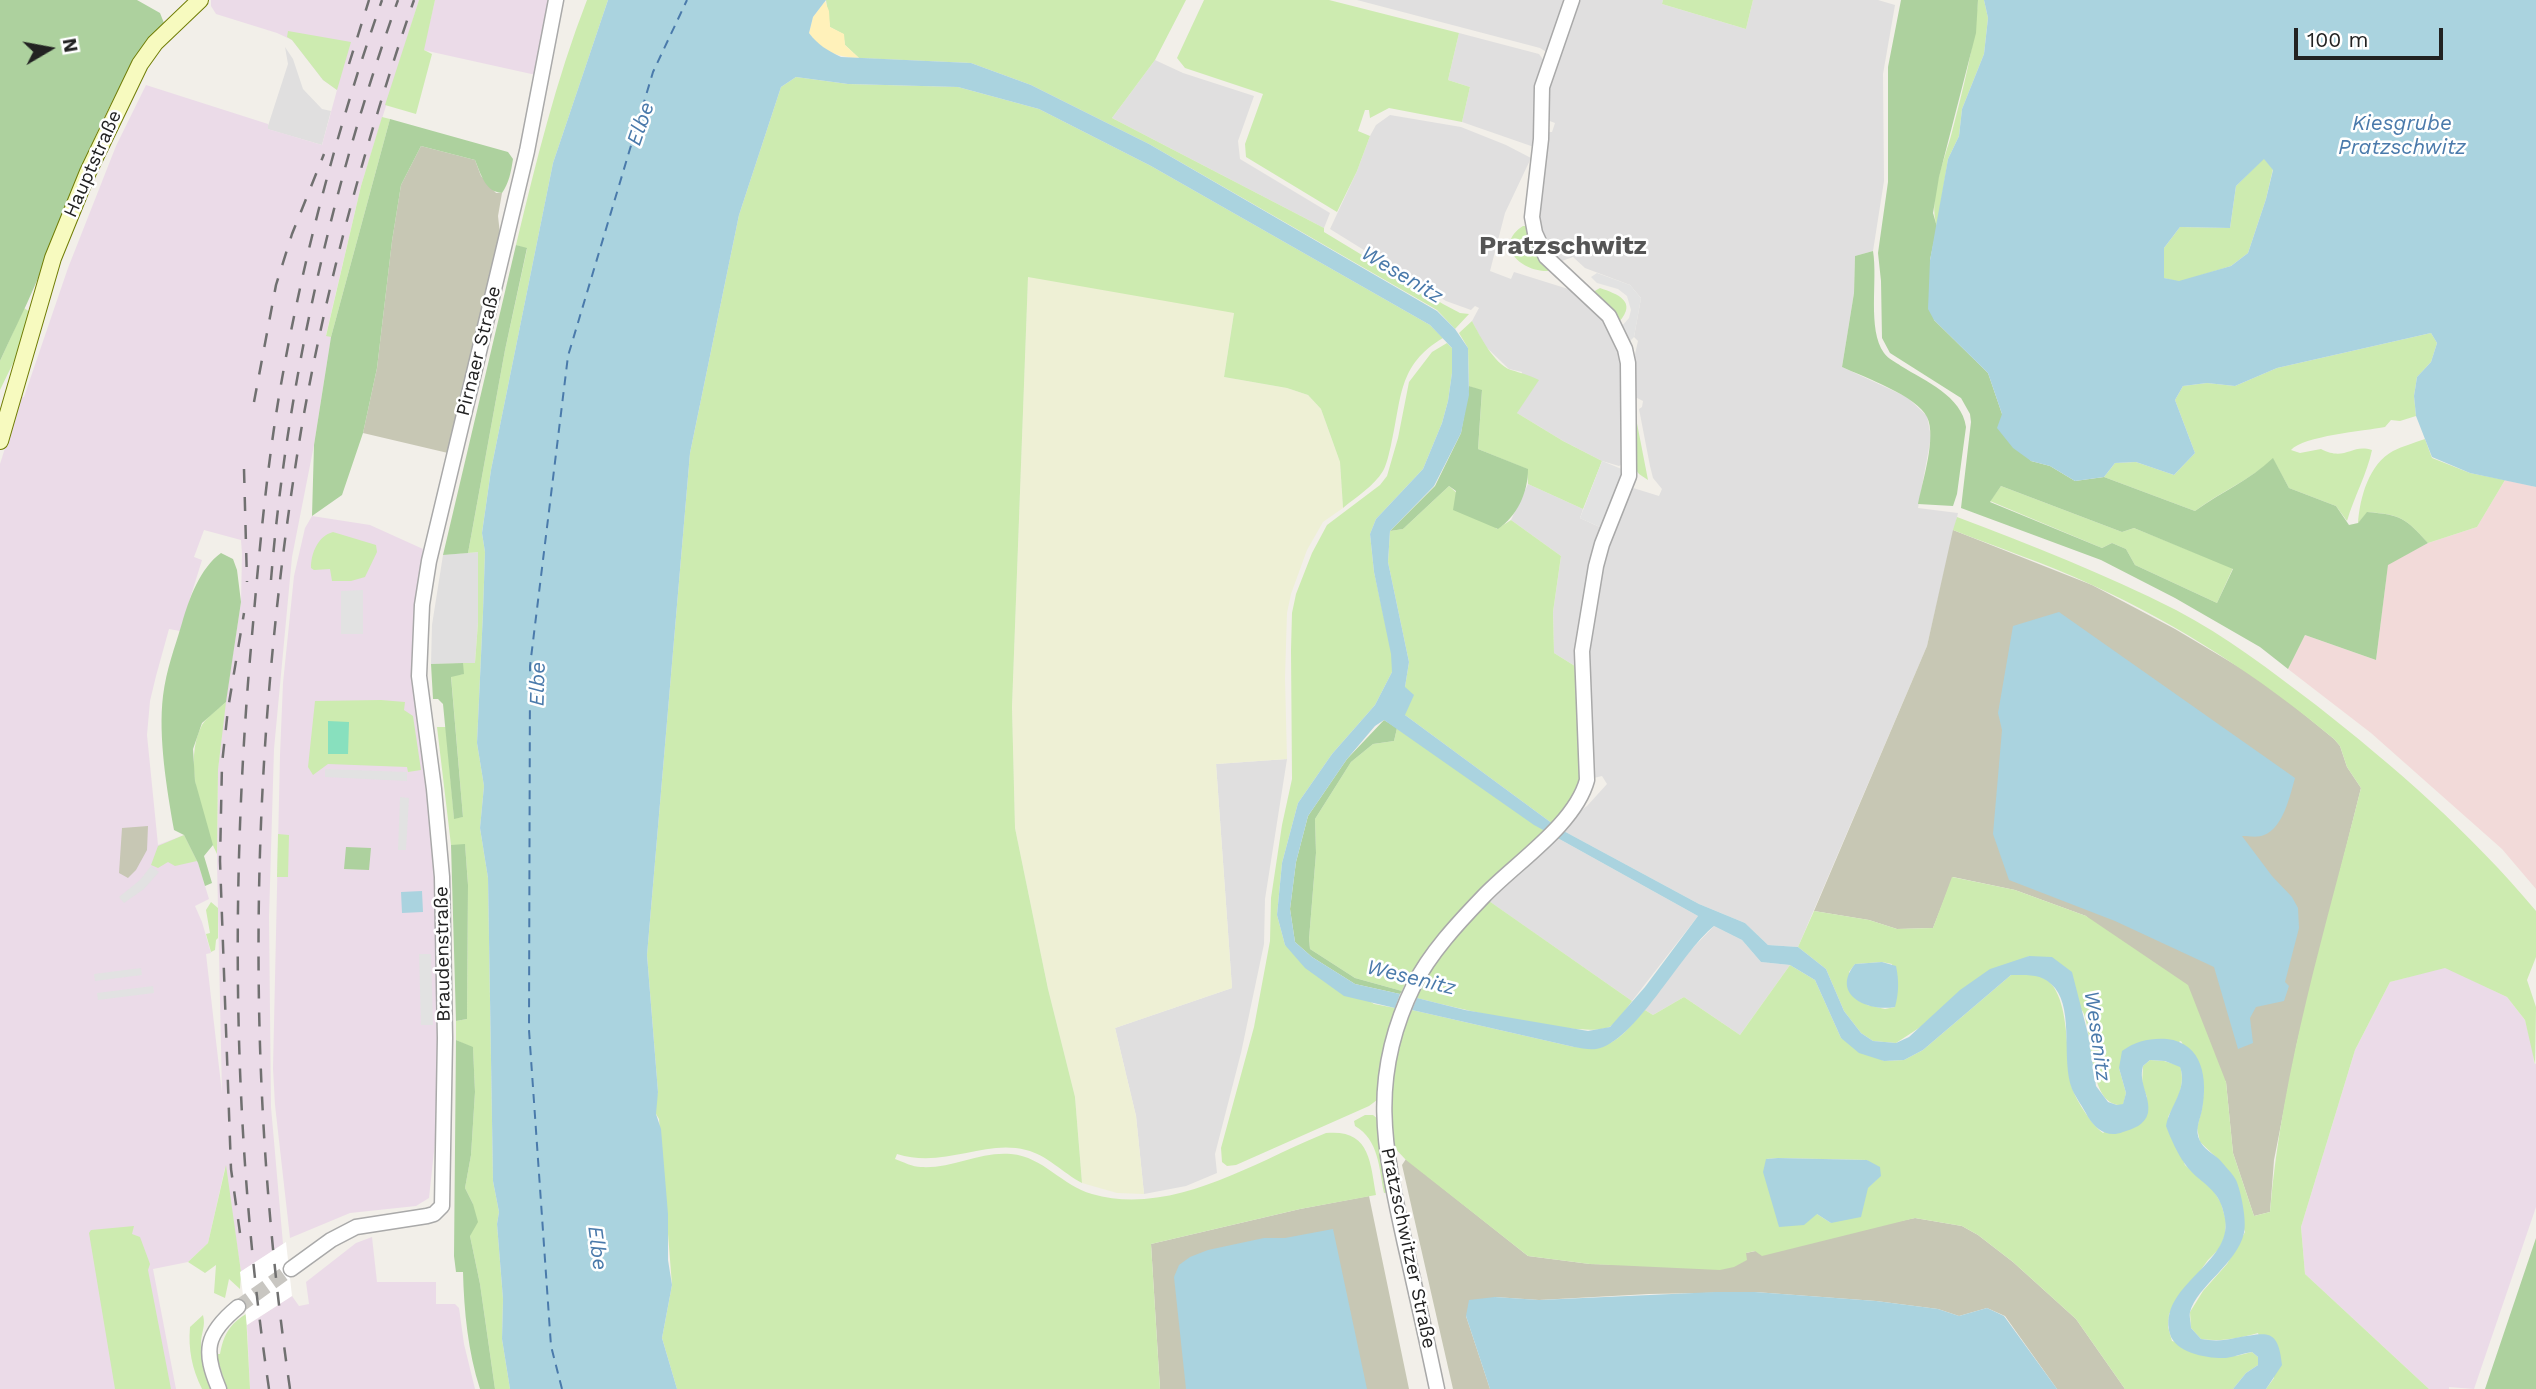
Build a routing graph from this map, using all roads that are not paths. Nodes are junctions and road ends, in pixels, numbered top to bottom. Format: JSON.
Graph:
{"nodes":[{"id":1,"x":200,"y":0,"type":"edge"},
{"id":2,"x":556,"y":0,"type":"edge"},
{"id":3,"x":1572,"y":0,"type":"edge"},
{"id":4,"x":24,"y":352,"type":"junction"},
{"id":5,"x":0,"y":411,"type":"edge"},
{"id":6,"x":0,"y":441,"type":"edge"},
{"id":7,"x":421,"y":704,"type":"joint"},
{"id":8,"x":291,"y":1269,"type":"tunnel mouth"},
{"id":9,"x":238,"y":1307,"type":"tunnel mouth"},
{"id":10,"x":219,"y":1389,"type":"edge"},
{"id":11,"x":1437,"y":1389,"type":"edge"}],
"edges":[{"from":1,"to":4,"type":"main road","name":"Hauptstraße"},
{"from":2,"to":7,"type":"street","name":"Pirnaer Straße"},
{"from":3,"to":11,"type":"street","name":"Pratzschwitzer Straße"},
{"from":4,"to":5,"type":"main road","name":"Hauptstraße"},
{"from":4,"to":6,"type":"main road","name":"Hauptstraße"},
{"from":7,"to":8,"type":"street","name":"Braudenstraße"},
{"from":9,"to":10,"type":"street"}]}
